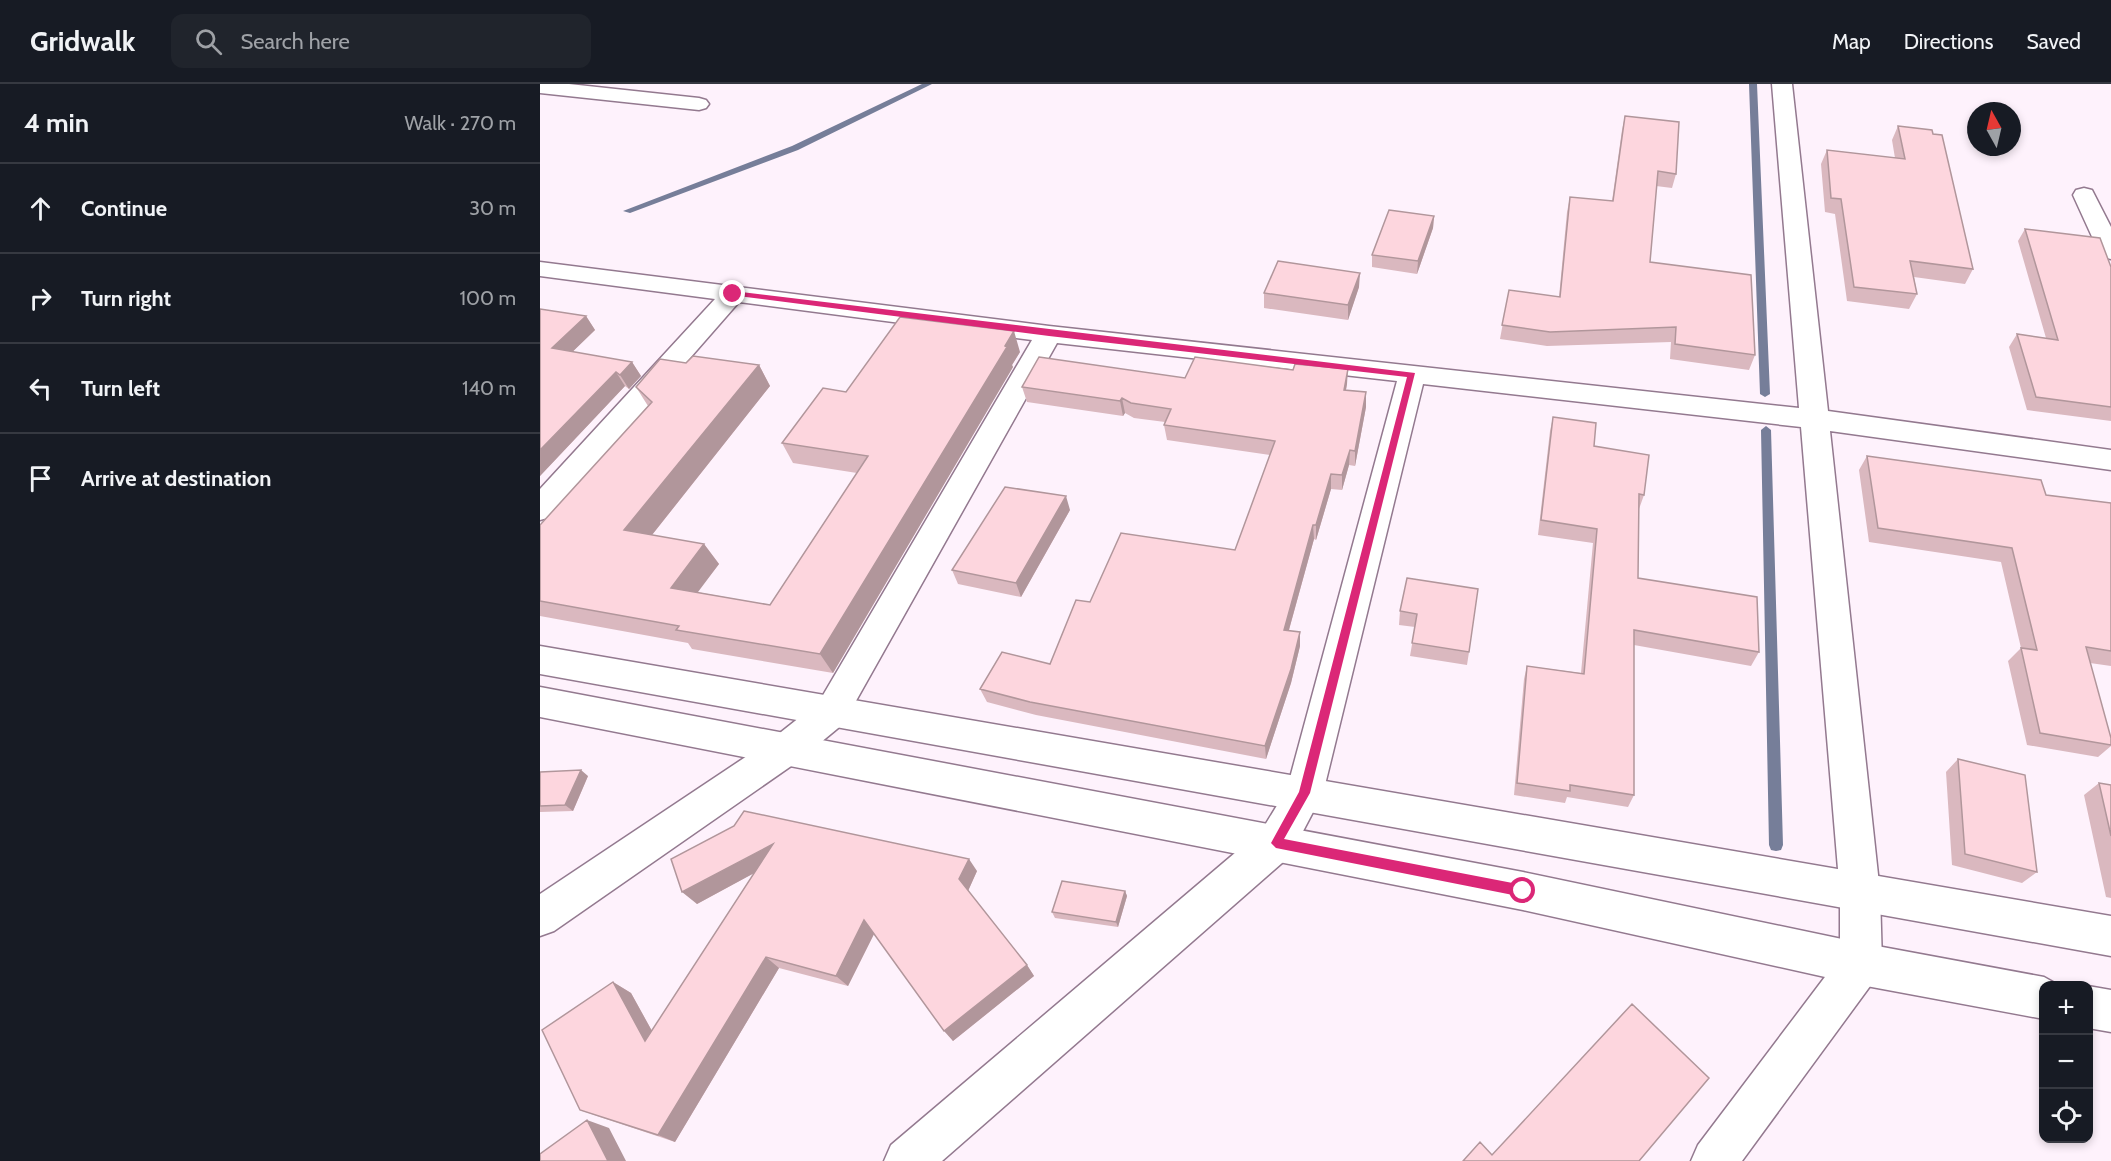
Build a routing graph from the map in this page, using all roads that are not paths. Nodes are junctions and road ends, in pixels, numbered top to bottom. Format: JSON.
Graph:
{"nodes":[{"id":1,"x":1782,"y":84,"type":"edge"},
{"id":2,"x":540,"y":87,"type":"edge"},
{"id":3,"x":699,"y":104,"type":"dead end"},
{"id":4,"x":2084,"y":195,"type":"dead end"},
{"id":5,"x":2111,"y":252,"type":"edge"},
{"id":6,"x":540,"y":269,"type":"edge"},
{"id":7,"x":733,"y":294,"type":"junction"},
{"id":8,"x":1049,"y":334,"type":"junction"},
{"id":9,"x":1412,"y":375,"type":"junction"},
{"id":10,"x":1814,"y":419,"type":"junction"},
{"id":11,"x":2111,"y":460,"type":"edge"},
{"id":12,"x":540,"y":509,"type":"edge"},
{"id":13,"x":540,"y":660,"type":"edge"},
{"id":14,"x":540,"y":702,"type":"edge"},
{"id":15,"x":831,"y":713,"type":"junction"},
{"id":16,"x":784,"y":751,"type":"junction"},
{"id":17,"x":1304,"y":793,"type":"junction"},
{"id":18,"x":1276,"y":843,"type":"junction"},
{"id":19,"x":1860,"y":893,"type":"junction"},
{"id":20,"x":540,"y":916,"type":"edge"},
{"id":21,"x":2111,"y":936,"type":"edge"},
{"id":22,"x":1861,"y":964,"type":"junction"},
{"id":23,"x":2039,"y":997,"type":"edge"},
{"id":24,"x":2093,"y":1008,"type":"edge"},
{"id":25,"x":2111,"y":1011,"type":"edge"},
{"id":26,"x":907,"y":1161,"type":"edge"},
{"id":27,"x":1714,"y":1161,"type":"edge"}],
"edges":[{"from":1,"to":10,"type":"street"},
{"from":2,"to":3,"type":"street"},
{"from":4,"to":5,"type":"street"},
{"from":6,"to":7,"type":"street"},
{"from":7,"to":8,"type":"street"},
{"from":7,"to":12,"type":"street"},
{"from":8,"to":9,"type":"street"},
{"from":8,"to":15,"type":"street"},
{"from":9,"to":10,"type":"street"},
{"from":9,"to":17,"type":"street"},
{"from":10,"to":11,"type":"street"},
{"from":10,"to":19,"type":"street"},
{"from":13,"to":15,"type":"street"},
{"from":14,"to":16,"type":"street"},
{"from":15,"to":16,"type":"street"},
{"from":15,"to":17,"type":"street"},
{"from":16,"to":18,"type":"street"},
{"from":16,"to":20,"type":"street"},
{"from":17,"to":18,"type":"street"},
{"from":17,"to":19,"type":"street"},
{"from":18,"to":22,"type":"street"},
{"from":18,"to":26,"type":"street"},
{"from":19,"to":21,"type":"street"},
{"from":19,"to":22,"type":"street"},
{"from":22,"to":23,"type":"street"},
{"from":22,"to":27,"type":"street"},
{"from":24,"to":25,"type":"street"}]}
